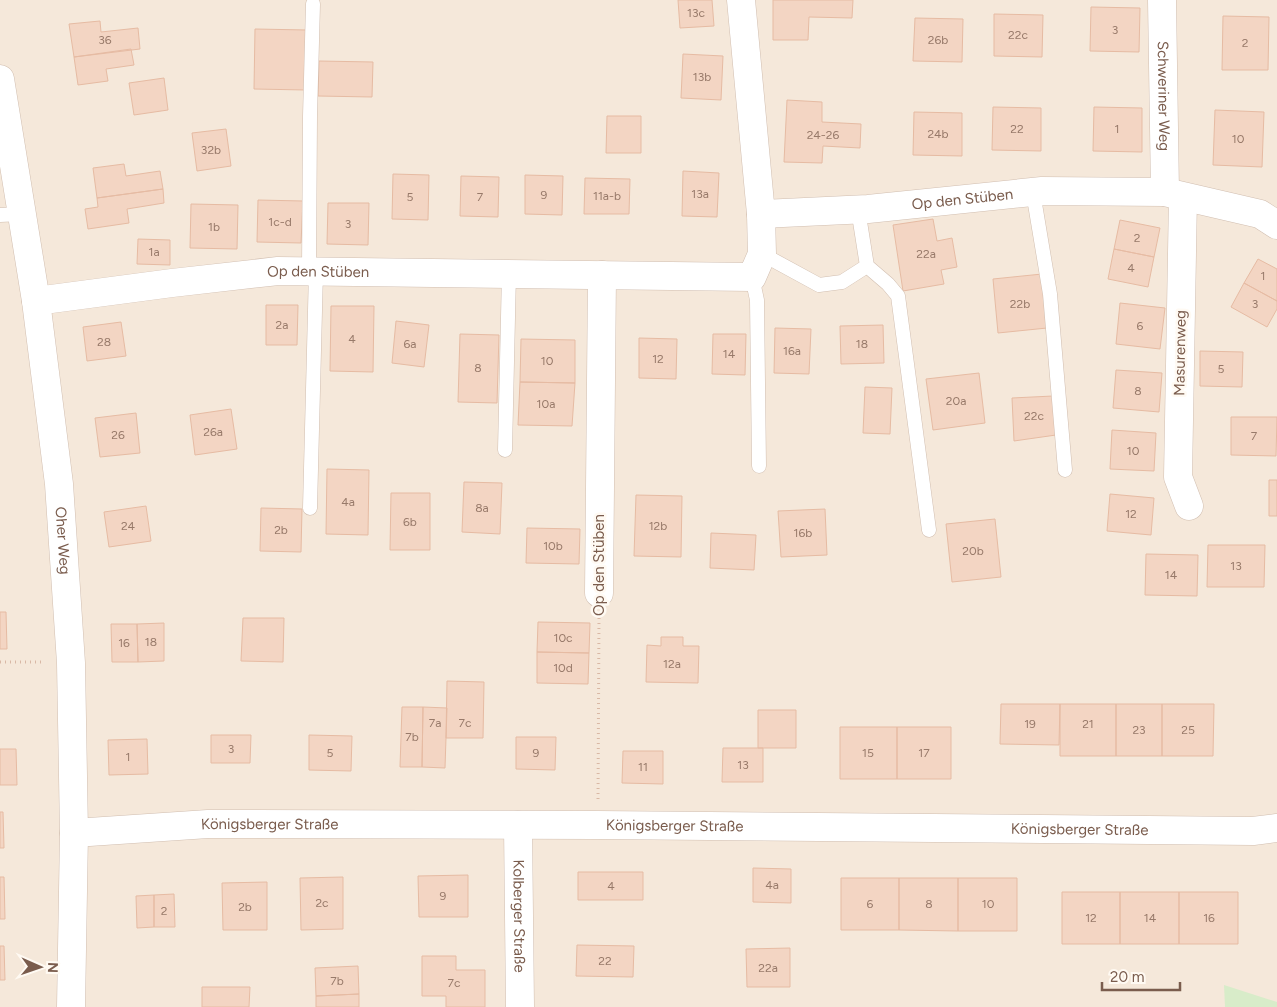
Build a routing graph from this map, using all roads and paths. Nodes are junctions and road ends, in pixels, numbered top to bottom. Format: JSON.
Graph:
{"nodes":[{"id":1,"x":741,"y":0,"type":"edge"},
{"id":2,"x":1162,"y":0,"type":"edge"},
{"id":3,"x":313,"y":4,"type":"dead end"},
{"id":4,"x":0,"y":79,"type":"edge"},
{"id":5,"x":1033,"y":192,"type":"junction"},
{"id":6,"x":1174,"y":195,"type":"junction"},
{"id":7,"x":858,"y":210,"type":"junction"},
{"id":8,"x":11,"y":214,"type":"edge"},
{"id":9,"x":761,"y":214,"type":"junction"},
{"id":10,"x":1277,"y":225,"type":"edge"},
{"id":11,"x":757,"y":265,"type":"junction"},
{"id":12,"x":867,"y":266,"type":"junction"},
{"id":13,"x":312,"y":271,"type":"junction"},
{"id":14,"x":509,"y":273,"type":"junction"},
{"id":15,"x":602,"y":274,"type":"junction"},
{"id":16,"x":36,"y":301,"type":"junction"},
{"id":17,"x":505,"y":450,"type":"dead end"},
{"id":18,"x":759,"y":466,"type":"dead end"},
{"id":19,"x":1065,"y":470,"type":"dead end"},
{"id":20,"x":1189,"y":506,"type":"dead end"},
{"id":21,"x":310,"y":508,"type":"dead end"},
{"id":22,"x":929,"y":530,"type":"dead end"},
{"id":23,"x":599,"y":593,"type":"joint"},
{"id":24,"x":0,"y":662,"type":"edge"},
{"id":25,"x":71,"y":663,"type":"junction"},
{"id":26,"x":518,"y":825,"type":"junction"},
{"id":27,"x":598,"y":825,"type":"junction"},
{"id":28,"x":1277,"y":828,"type":"edge"},
{"id":29,"x":74,"y":833,"type":"junction"},
{"id":30,"x":71,"y":1007,"type":"edge"},
{"id":31,"x":520,"y":1007,"type":"edge"}],
"edges":[{"from":1,"to":9,"type":"street"},
{"from":2,"to":6,"type":"street","name":"Schweriner Weg"},
{"from":3,"to":13,"type":"lane"},
{"from":4,"to":8,"type":"street","name":"Oher Weg"},
{"from":5,"to":6,"type":"street","name":"Op den Stüben"},
{"from":5,"to":7,"type":"street","name":"Op den Stüben"},
{"from":5,"to":19,"type":"lane"},
{"from":6,"to":10,"type":"street","name":"Op den Stüben"},
{"from":6,"to":20,"type":"street","name":"Masurenweg"},
{"from":7,"to":9,"type":"street","name":"Op den Stüben"},
{"from":7,"to":12,"type":"lane"},
{"from":8,"to":16,"type":"street","name":"Oher Weg"},
{"from":9,"to":11,"type":"street"},
{"from":11,"to":12,"type":"lane"},
{"from":11,"to":15,"type":"street","name":"Op den Stüben"},
{"from":11,"to":18,"type":"lane"},
{"from":12,"to":22,"type":"lane"},
{"from":13,"to":14,"type":"street","name":"Op den Stüben"},
{"from":13,"to":16,"type":"street","name":"Op den Stüben"},
{"from":13,"to":21,"type":"lane"},
{"from":14,"to":15,"type":"street","name":"Op den Stüben"},
{"from":14,"to":17,"type":"lane"},
{"from":15,"to":23,"type":"street","name":"Op den Stüben"},
{"from":16,"to":25,"type":"street","name":"Oher Weg"},
{"from":23,"to":27,"type":"path","name":"Op den Stüben"},
{"from":24,"to":25,"type":"path"},
{"from":25,"to":29,"type":"street","name":"Oher Weg"},
{"from":26,"to":27,"type":"street","name":"Königsberger Straße"},
{"from":26,"to":29,"type":"street","name":"Königsberger Straße"},
{"from":26,"to":31,"type":"street","name":"Kolberger Straße"},
{"from":27,"to":28,"type":"street","name":"Königsberger Straße"},
{"from":29,"to":30,"type":"street","name":"Oher Weg"}]}
